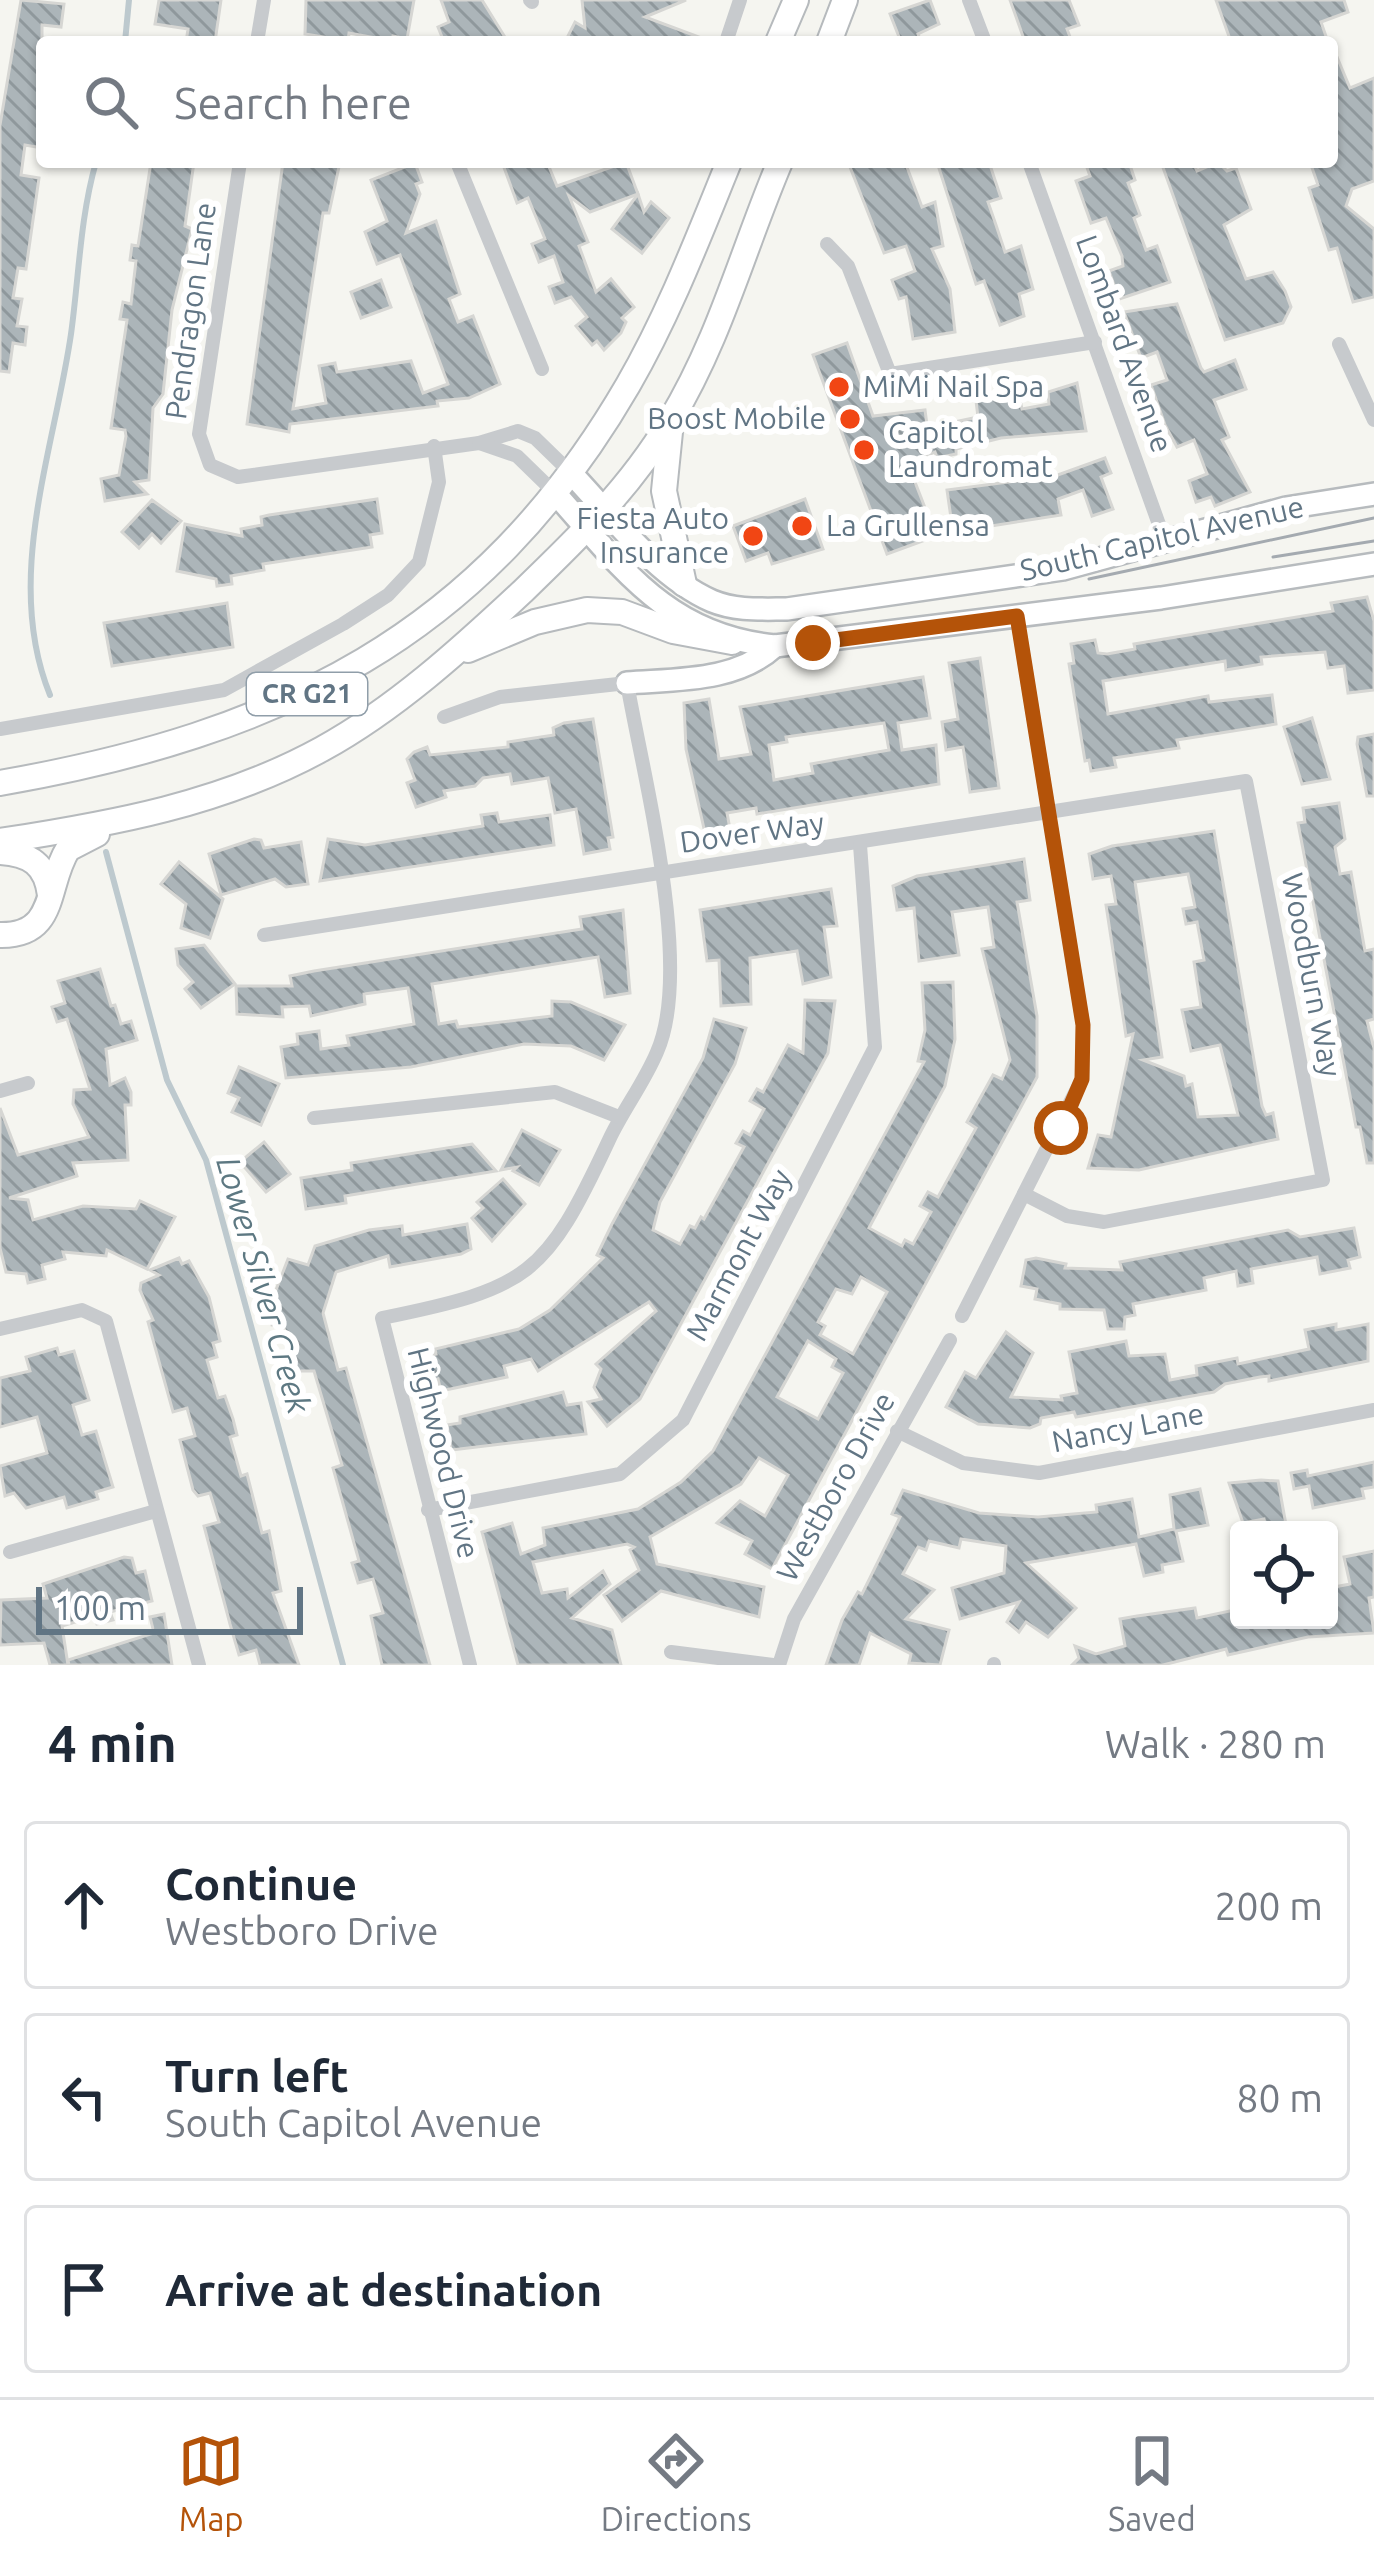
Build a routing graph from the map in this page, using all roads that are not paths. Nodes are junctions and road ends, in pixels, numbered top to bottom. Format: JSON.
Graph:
{"nodes":[{"id":1,"x":264,"y":0,"type":"edge"},
{"id":2,"x":796,"y":0,"type":"edge"},
{"id":3,"x":845,"y":0,"type":"edge"},
{"id":4,"x":969,"y":0,"type":"edge"},
{"id":5,"x":740,"y":3,"type":"edge"},
{"id":6,"x":258,"y":36,"type":"edge"},
{"id":7,"x":728,"y":36,"type":"edge"},
{"id":8,"x":781,"y":36,"type":"edge"},
{"id":9,"x":831,"y":36,"type":"edge"},
{"id":10,"x":983,"y":36,"type":"edge"},
{"id":11,"x":239,"y":168,"type":"edge"},
{"id":12,"x":460,"y":168,"type":"edge"},
{"id":13,"x":726,"y":168,"type":"edge"},
{"id":14,"x":778,"y":168,"type":"edge"},
{"id":15,"x":1031,"y":168,"type":"edge"},
{"id":16,"x":827,"y":244,"type":"dead end"},
{"id":17,"x":1095,"y":342,"type":"junction"},
{"id":18,"x":1339,"y":344,"type":"dead end"},
{"id":19,"x":542,"y":369,"type":"dead end"},
{"id":20,"x":671,"y":420,"type":"junction"},
{"id":21,"x":1374,"y":420,"type":"edge"},
{"id":22,"x":479,"y":442,"type":"junction"},
{"id":23,"x":434,"y":446,"type":"junction"},
{"id":24,"x":571,"y":472,"type":"junction"},
{"id":25,"x":555,"y":493,"type":"junction"},
{"id":26,"x":1374,"y":494,"type":"edge"},
{"id":27,"x":605,"y":509,"type":"junction"},
{"id":28,"x":588,"y":530,"type":"junction"},
{"id":29,"x":1166,"y":544,"type":"junction"},
{"id":30,"x":1374,"y":564,"type":"edge"},
{"id":31,"x":684,"y":584,"type":"junction"},
{"id":32,"x":1017,"y":616,"type":"junction"},
{"id":33,"x":732,"y":642,"type":"junction"},
{"id":34,"x":775,"y":646,"type":"junction"},
{"id":35,"x":455,"y":655,"type":"junction"},
{"id":36,"x":627,"y":683,"type":"junction"},
{"id":37,"x":444,"y":717,"type":"dead end"},
{"id":38,"x":0,"y":729,"type":"edge"},
{"id":39,"x":1246,"y":781,"type":"joint"},
{"id":40,"x":0,"y":783,"type":"edge"},
{"id":41,"x":1048,"y":811,"type":"junction"},
{"id":42,"x":139,"y":819,"type":"junction"},
{"id":43,"x":0,"y":841,"type":"edge"},
{"id":44,"x":860,"y":845,"type":"junction"},
{"id":45,"x":0,"y":852,"type":"edge"},
{"id":46,"x":659,"y":874,"type":"junction"},
{"id":47,"x":51,"y":904,"type":"junction"},
{"id":48,"x":264,"y":934,"type":"dead end"},
{"id":49,"x":0,"y":935,"type":"edge"},
{"id":50,"x":28,"y":1083,"type":"dead end"},
{"id":51,"x":0,"y":1091,"type":"edge"},
{"id":52,"x":314,"y":1118,"type":"dead end"},
{"id":53,"x":619,"y":1118,"type":"junction"},
{"id":54,"x":1024,"y":1194,"type":"junction"},
{"id":55,"x":962,"y":1316,"type":"dead end"},
{"id":56,"x":0,"y":1329,"type":"edge"},
{"id":57,"x":950,"y":1340,"type":"dead end"},
{"id":58,"x":1374,"y":1409,"type":"edge"},
{"id":59,"x":898,"y":1431,"type":"junction"},
{"id":60,"x":156,"y":1510,"type":"junction"},
{"id":61,"x":428,"y":1510,"type":"junction"},
{"id":62,"x":10,"y":1552,"type":"dead end"},
{"id":63,"x":671,"y":1652,"type":"dead end"},
{"id":64,"x":199,"y":1665,"type":"edge"},
{"id":65,"x":470,"y":1665,"type":"edge"},
{"id":66,"x":776,"y":1665,"type":"edge"}],
"edges":[{"from":1,"to":6,"type":"street"},
{"from":2,"to":8,"type":"highway"},
{"from":3,"to":9,"type":"highway"},
{"from":4,"to":10,"type":"street"},
{"from":5,"to":7,"type":"street"},
{"from":11,"to":23,"type":"street","name":"Pendragon Lane"},
{"from":12,"to":19,"type":"street"},
{"from":13,"to":24,"type":"highway","number":"CR G21"},
{"from":14,"to":20,"type":"highway","number":"CR G21"},
{"from":15,"to":17,"type":"street","name":"Lombard Avenue"},
{"from":16,"to":17,"type":"street"},
{"from":17,"to":29,"type":"street","name":"Lombard Avenue"},
{"from":18,"to":21,"type":"street"},
{"from":20,"to":27,"type":"highway","number":"CR G21"},
{"from":20,"to":31,"type":"highway"},
{"from":22,"to":23,"type":"street"},
{"from":22,"to":24,"type":"street"},
{"from":22,"to":25,"type":"street"},
{"from":23,"to":38,"type":"street"},
{"from":24,"to":25,"type":"highway","number":"CR G21"},
{"from":24,"to":27,"type":"main road","name":"South Capitol Avenue"},
{"from":25,"to":28,"type":"main road","name":"South Capitol Avenue"},
{"from":25,"to":40,"type":"highway","number":"CR G21"},
{"from":26,"to":29,"type":"main road","name":"South Capitol Avenue"},
{"from":27,"to":28,"type":"highway","number":"CR G21"},
{"from":27,"to":31,"type":"main road","name":"South Capitol Avenue"},
{"from":28,"to":33,"type":"main road","name":"South Capitol Avenue"},
{"from":28,"to":35,"type":"highway","number":"CR G21"},
{"from":29,"to":31,"type":"main road","name":"South Capitol Avenue"},
{"from":30,"to":32,"type":"main road","name":"South Capitol Avenue"},
{"from":32,"to":34,"type":"main road","name":"South Capitol Avenue"},
{"from":32,"to":41,"type":"street"},
{"from":33,"to":34,"type":"main road","name":"South Capitol Avenue"},
{"from":33,"to":35,"type":"highway"},
{"from":34,"to":36,"type":"main road"},
{"from":35,"to":42,"type":"highway","number":"CR G21"},
{"from":36,"to":37,"type":"street"},
{"from":36,"to":46,"type":"street","name":"Highwood Drive"},
{"from":39,"to":41,"type":"street","name":"Dover Way"},
{"from":39,"to":54,"type":"street","name":"Woodburn Way"},
{"from":41,"to":44,"type":"street","name":"Dover Way"},
{"from":41,"to":54,"type":"street"},
{"from":42,"to":43,"type":"highway","number":"CR G21"},
{"from":42,"to":47,"type":"highway"},
{"from":44,"to":46,"type":"street","name":"Dover Way"},
{"from":44,"to":61,"type":"street","name":"Marmont Way"},
{"from":45,"to":47,"type":"highway"},
{"from":46,"to":48,"type":"street","name":"Dover Way"},
{"from":46,"to":53,"type":"street","name":"Highwood Drive"},
{"from":47,"to":49,"type":"highway"},
{"from":50,"to":51,"type":"street"},
{"from":52,"to":53,"type":"street"},
{"from":53,"to":61,"type":"street","name":"Highwood Drive"},
{"from":54,"to":55,"type":"street"},
{"from":56,"to":60,"type":"street"},
{"from":57,"to":59,"type":"street","name":"Westboro Drive"},
{"from":58,"to":59,"type":"street","name":"Nancy Lane"},
{"from":59,"to":66,"type":"street","name":"Westboro Drive"},
{"from":60,"to":62,"type":"street"},
{"from":60,"to":64,"type":"street"},
{"from":61,"to":65,"type":"street","name":"Highwood Drive"},
{"from":63,"to":66,"type":"street"}]}
